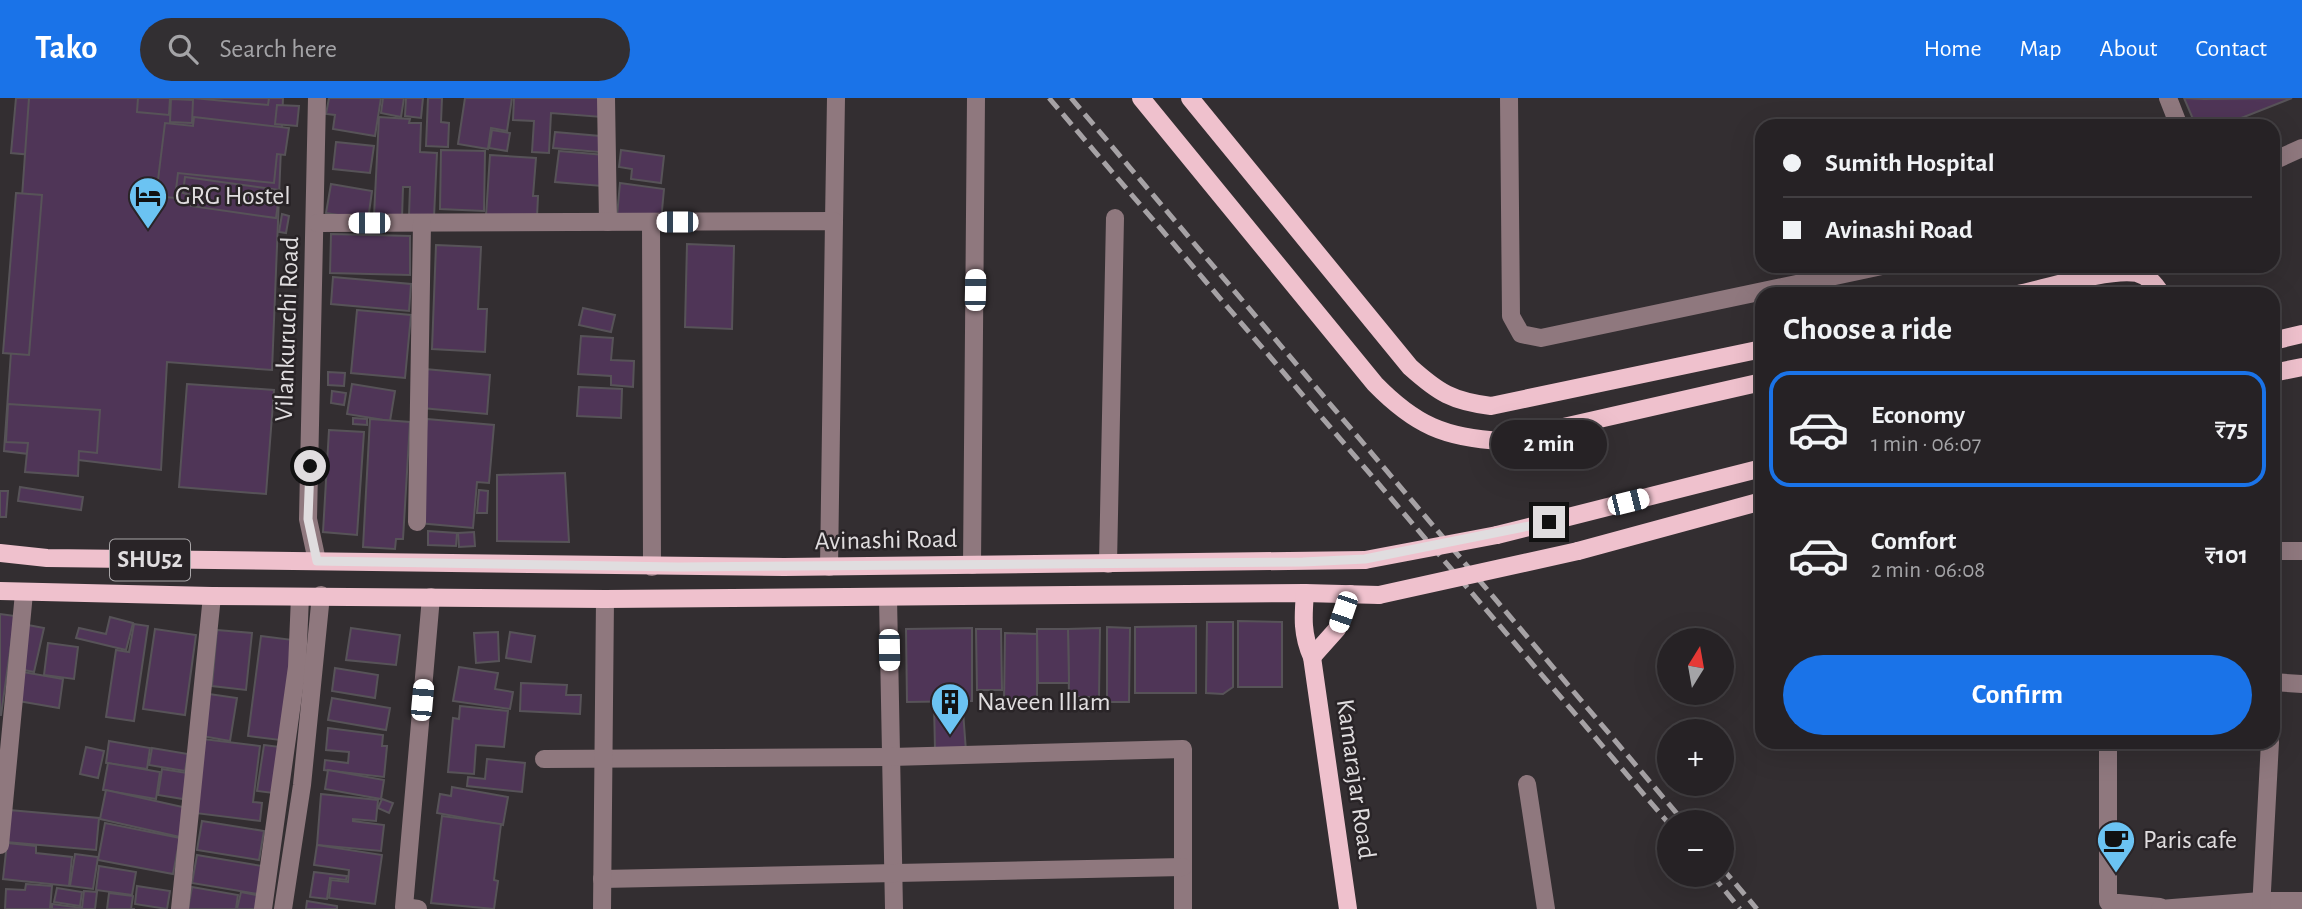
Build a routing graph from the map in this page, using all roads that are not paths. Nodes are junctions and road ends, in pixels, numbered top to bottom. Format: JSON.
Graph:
{"nodes":[{"id":1,"x":317,"y":98,"type":"edge"},
{"id":2,"x":606,"y":98,"type":"edge"},
{"id":3,"x":836,"y":98,"type":"edge"},
{"id":4,"x":976,"y":98,"type":"edge"},
{"id":5,"x":1141,"y":98,"type":"edge"},
{"id":6,"x":1190,"y":98,"type":"edge"},
{"id":7,"x":1509,"y":98,"type":"edge"},
{"id":8,"x":2168,"y":98,"type":"edge"},
{"id":9,"x":2176,"y":119,"type":"edge"},
{"id":10,"x":2302,"y":148,"type":"edge"},
{"id":11,"x":2280,"y":158,"type":"edge"},
{"id":12,"x":1115,"y":218,"type":"dead end"},
{"id":13,"x":834,"y":221,"type":"junction"},
{"id":14,"x":608,"y":222,"type":"junction"},
{"id":15,"x":651,"y":222,"type":"junction"},
{"id":16,"x":317,"y":223,"type":"junction"},
{"id":17,"x":422,"y":223,"type":"junction"},
{"id":18,"x":1849,"y":273,"type":"edge"},
{"id":19,"x":2137,"y":273,"type":"edge"},
{"id":20,"x":1783,"y":287,"type":"edge"},
{"id":21,"x":2053,"y":287,"type":"edge"},
{"id":22,"x":1755,"y":293,"type":"edge"},
{"id":23,"x":2302,"y":334,"type":"edge"},
{"id":24,"x":2280,"y":339,"type":"edge"},
{"id":25,"x":1755,"y":350,"type":"edge"},
{"id":26,"x":2302,"y":366,"type":"edge"},
{"id":27,"x":2280,"y":371,"type":"edge"},
{"id":28,"x":1755,"y":384,"type":"edge"},
{"id":29,"x":1755,"y":470,"type":"edge"},
{"id":30,"x":1755,"y":503,"type":"edge"},
{"id":31,"x":418,"y":522,"type":"dead end"},
{"id":32,"x":2280,"y":551,"type":"edge"},
{"id":33,"x":2302,"y":551,"type":"edge"},
{"id":34,"x":0,"y":553,"type":"edge"},
{"id":35,"x":309,"y":561,"type":"junction"},
{"id":36,"x":1108,"y":564,"type":"junction"},
{"id":37,"x":972,"y":565,"type":"junction"},
{"id":38,"x":946,"y":566,"type":"junction"},
{"id":39,"x":652,"y":567,"type":"junction"},
{"id":40,"x":784,"y":567,"type":"junction"},
{"id":41,"x":829,"y":567,"type":"junction"},
{"id":42,"x":0,"y":591,"type":"edge"},
{"id":43,"x":23,"y":593,"type":"junction"},
{"id":44,"x":1305,"y":593,"type":"junction"},
{"id":45,"x":1350,"y":594,"type":"junction"},
{"id":46,"x":212,"y":596,"type":"junction"},
{"id":47,"x":321,"y":596,"type":"junction"},
{"id":48,"x":948,"y":596,"type":"junction"},
{"id":49,"x":300,"y":597,"type":"junction"},
{"id":50,"x":430,"y":597,"type":"junction"},
{"id":51,"x":888,"y":597,"type":"junction"},
{"id":52,"x":783,"y":598,"type":"junction"},
{"id":53,"x":606,"y":599,"type":"junction"},
{"id":54,"x":1312,"y":657,"type":"junction"},
{"id":55,"x":2280,"y":682,"type":"edge"},
{"id":56,"x":2302,"y":684,"type":"edge"},
{"id":57,"x":2108,"y":749,"type":"edge"},
{"id":58,"x":2270,"y":749,"type":"edge"},
{"id":59,"x":891,"y":757,"type":"junction"},
{"id":60,"x":544,"y":758,"type":"dead end"},
{"id":61,"x":604,"y":758,"type":"junction"},
{"id":62,"x":1527,"y":784,"type":"dead end"},
{"id":63,"x":0,"y":845,"type":"edge"},
{"id":64,"x":1183,"y":867,"type":"junction"},
{"id":65,"x":894,"y":871,"type":"junction"},
{"id":66,"x":603,"y":880,"type":"junction"},
{"id":67,"x":2302,"y":901,"type":"edge"},
{"id":68,"x":2261,"y":905,"type":"edge"},
{"id":69,"x":2160,"y":908,"type":"edge"},
{"id":70,"x":180,"y":909,"type":"edge"},
{"id":71,"x":263,"y":909,"type":"edge"},
{"id":72,"x":283,"y":909,"type":"edge"},
{"id":73,"x":418,"y":909,"type":"edge"},
{"id":74,"x":602,"y":909,"type":"edge"},
{"id":75,"x":894,"y":909,"type":"edge"},
{"id":76,"x":1183,"y":909,"type":"edge"},
{"id":77,"x":1348,"y":909,"type":"edge"},
{"id":78,"x":1546,"y":909,"type":"edge"}],
"edges":[{"from":1,"to":16,"type":"street","name":"Vilankuruchi Road"},
{"from":2,"to":14,"type":"street"},
{"from":3,"to":13,"type":"street"},
{"from":4,"to":37,"type":"street"},
{"from":5,"to":28,"type":"main road"},
{"from":6,"to":25,"type":"main road"},
{"from":7,"to":22,"type":"street"},
{"from":8,"to":9,"type":"street"},
{"from":10,"to":11,"type":"street"},
{"from":12,"to":36,"type":"street"},
{"from":13,"to":15,"type":"street"},
{"from":13,"to":41,"type":"street"},
{"from":14,"to":15,"type":"street"},
{"from":14,"to":17,"type":"street"},
{"from":15,"to":39,"type":"street"},
{"from":16,"to":17,"type":"street"},
{"from":16,"to":35,"type":"street","name":"Vilankuruchi Road"},
{"from":17,"to":31,"type":"street"},
{"from":18,"to":20,"type":"street"},
{"from":19,"to":21,"type":"main road"},
{"from":23,"to":24,"type":"main road"},
{"from":26,"to":27,"type":"main road"},
{"from":29,"to":36,"type":"main road","name":"Avinashi Road","number":"SHU52","bridge":true},
{"from":30,"to":45,"type":"main road","number":"SHU52","bridge":true},
{"from":32,"to":33,"type":"street"},
{"from":34,"to":35,"type":"main road","name":"Avinashi Road","number":"SHU52"},
{"from":35,"to":39,"type":"main road","name":"Avinashi Road","number":"SHU52"},
{"from":36,"to":37,"type":"main road","name":"Avinashi Road","number":"SHU52"},
{"from":37,"to":38,"type":"main road","name":"Avinashi Road","number":"SHU52"},
{"from":38,"to":41,"type":"main road","name":"Avinashi Road","number":"SHU52"},
{"from":38,"to":48,"type":"main road"},
{"from":39,"to":40,"type":"main road","name":"Avinashi Road","number":"SHU52"},
{"from":40,"to":41,"type":"main road","name":"Avinashi Road","number":"SHU52"},
{"from":40,"to":52,"type":"main road"},
{"from":42,"to":43,"type":"main road","number":"SHU52"},
{"from":43,"to":46,"type":"main road","number":"SHU52"},
{"from":43,"to":63,"type":"street"},
{"from":44,"to":45,"type":"main road","number":"SHU52"},
{"from":44,"to":48,"type":"main road","number":"SHU52"},
{"from":44,"to":54,"type":"main road","name":"Kamarajar Road"},
{"from":45,"to":54,"type":"main road"},
{"from":46,"to":49,"type":"main road","number":"SHU52"},
{"from":46,"to":70,"type":"street"},
{"from":47,"to":49,"type":"main road","number":"SHU52"},
{"from":47,"to":50,"type":"main road","number":"SHU52"},
{"from":47,"to":72,"type":"street"},
{"from":48,"to":51,"type":"main road","number":"SHU52"},
{"from":49,"to":71,"type":"street"},
{"from":50,"to":53,"type":"main road","number":"SHU52"},
{"from":50,"to":73,"type":"street"},
{"from":51,"to":52,"type":"main road","number":"SHU52"},
{"from":51,"to":59,"type":"street"},
{"from":52,"to":53,"type":"main road","number":"SHU52"},
{"from":53,"to":61,"type":"street"},
{"from":54,"to":77,"type":"main road","name":"Kamarajar Road"},
{"from":55,"to":56,"type":"street"},
{"from":57,"to":69,"type":"street"},
{"from":58,"to":68,"type":"street"},
{"from":59,"to":61,"type":"street"},
{"from":59,"to":64,"type":"street"},
{"from":59,"to":65,"type":"street"},
{"from":60,"to":61,"type":"street"},
{"from":61,"to":66,"type":"street"},
{"from":62,"to":78,"type":"street"},
{"from":64,"to":65,"type":"street"},
{"from":64,"to":76,"type":"street"},
{"from":65,"to":66,"type":"street"},
{"from":65,"to":75,"type":"street"},
{"from":66,"to":74,"type":"street"},
{"from":67,"to":68,"type":"street"},
{"from":68,"to":69,"type":"street"}]}
